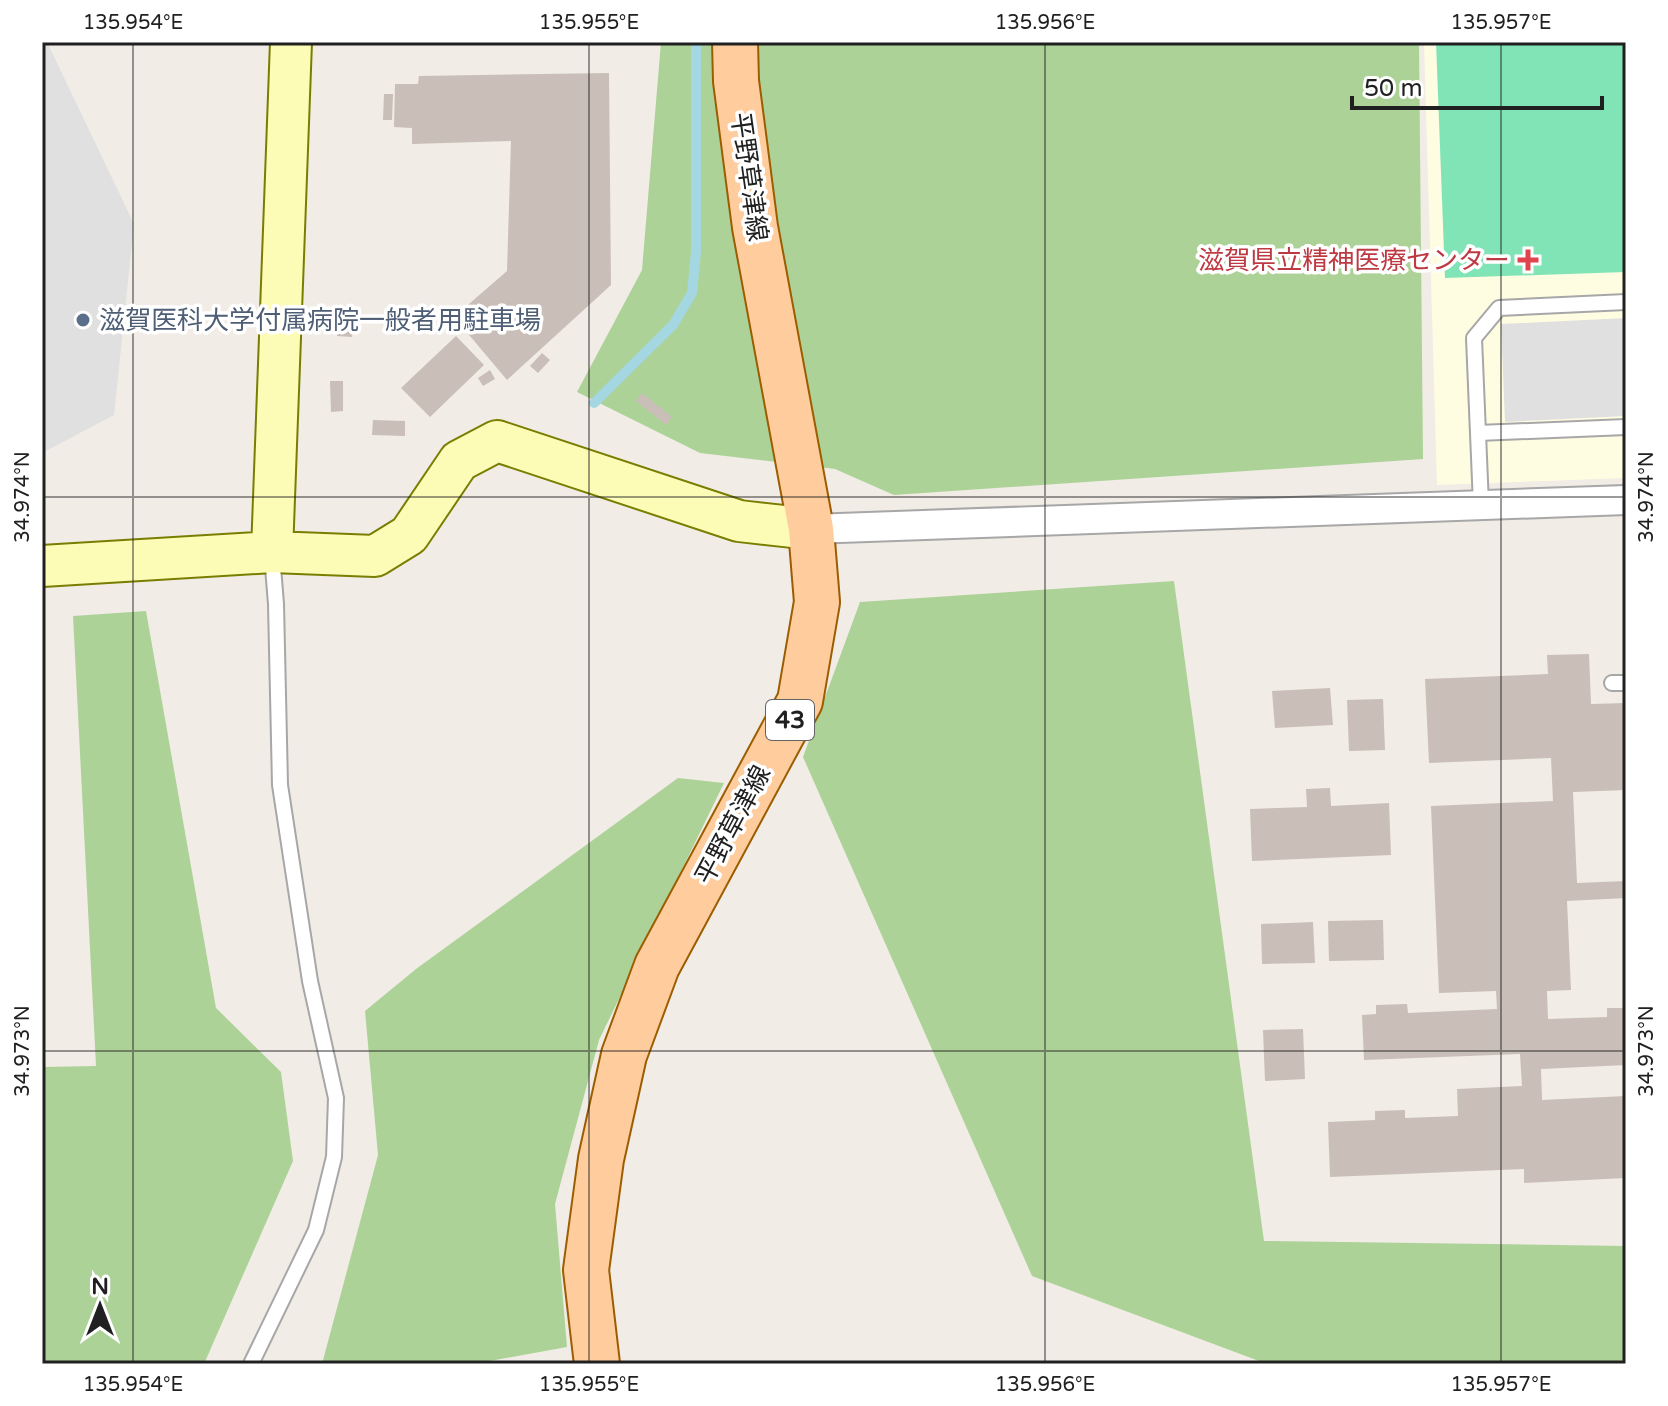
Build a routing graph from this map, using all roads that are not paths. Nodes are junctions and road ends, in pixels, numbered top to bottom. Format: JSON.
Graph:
{"nodes":[{"id":1,"x":291,"y":42,"type":"edge"},
{"id":2,"x":735,"y":42,"type":"edge"},
{"id":3,"x":1626,"y":302,"type":"edge"},
{"id":4,"x":1626,"y":427,"type":"edge"},
{"id":5,"x":1478,"y":433,"type":"junction"},
{"id":6,"x":1626,"y":500,"type":"edge"},
{"id":7,"x":1481,"y":505,"type":"junction"},
{"id":8,"x":811,"y":529,"type":"junction"},
{"id":9,"x":272,"y":552,"type":"junction"},
{"id":10,"x":42,"y":566,"type":"edge"},
{"id":11,"x":251,"y":1364,"type":"edge"},
{"id":12,"x":597,"y":1364,"type":"edge"}],
"edges":[{"from":1,"to":9,"type":"street"},
{"from":2,"to":8,"type":"main road","name":"平野草津線","number":"43"},
{"from":3,"to":5,"type":"lane"},
{"from":4,"to":5,"type":"lane"},
{"from":5,"to":7,"type":"lane"},
{"from":6,"to":7,"type":"street"},
{"from":7,"to":8,"type":"street"},
{"from":8,"to":9,"type":"street"},
{"from":8,"to":12,"type":"main road","name":"平野草津線","number":"43"},
{"from":9,"to":10,"type":"street"},
{"from":9,"to":11,"type":"lane"}]}
